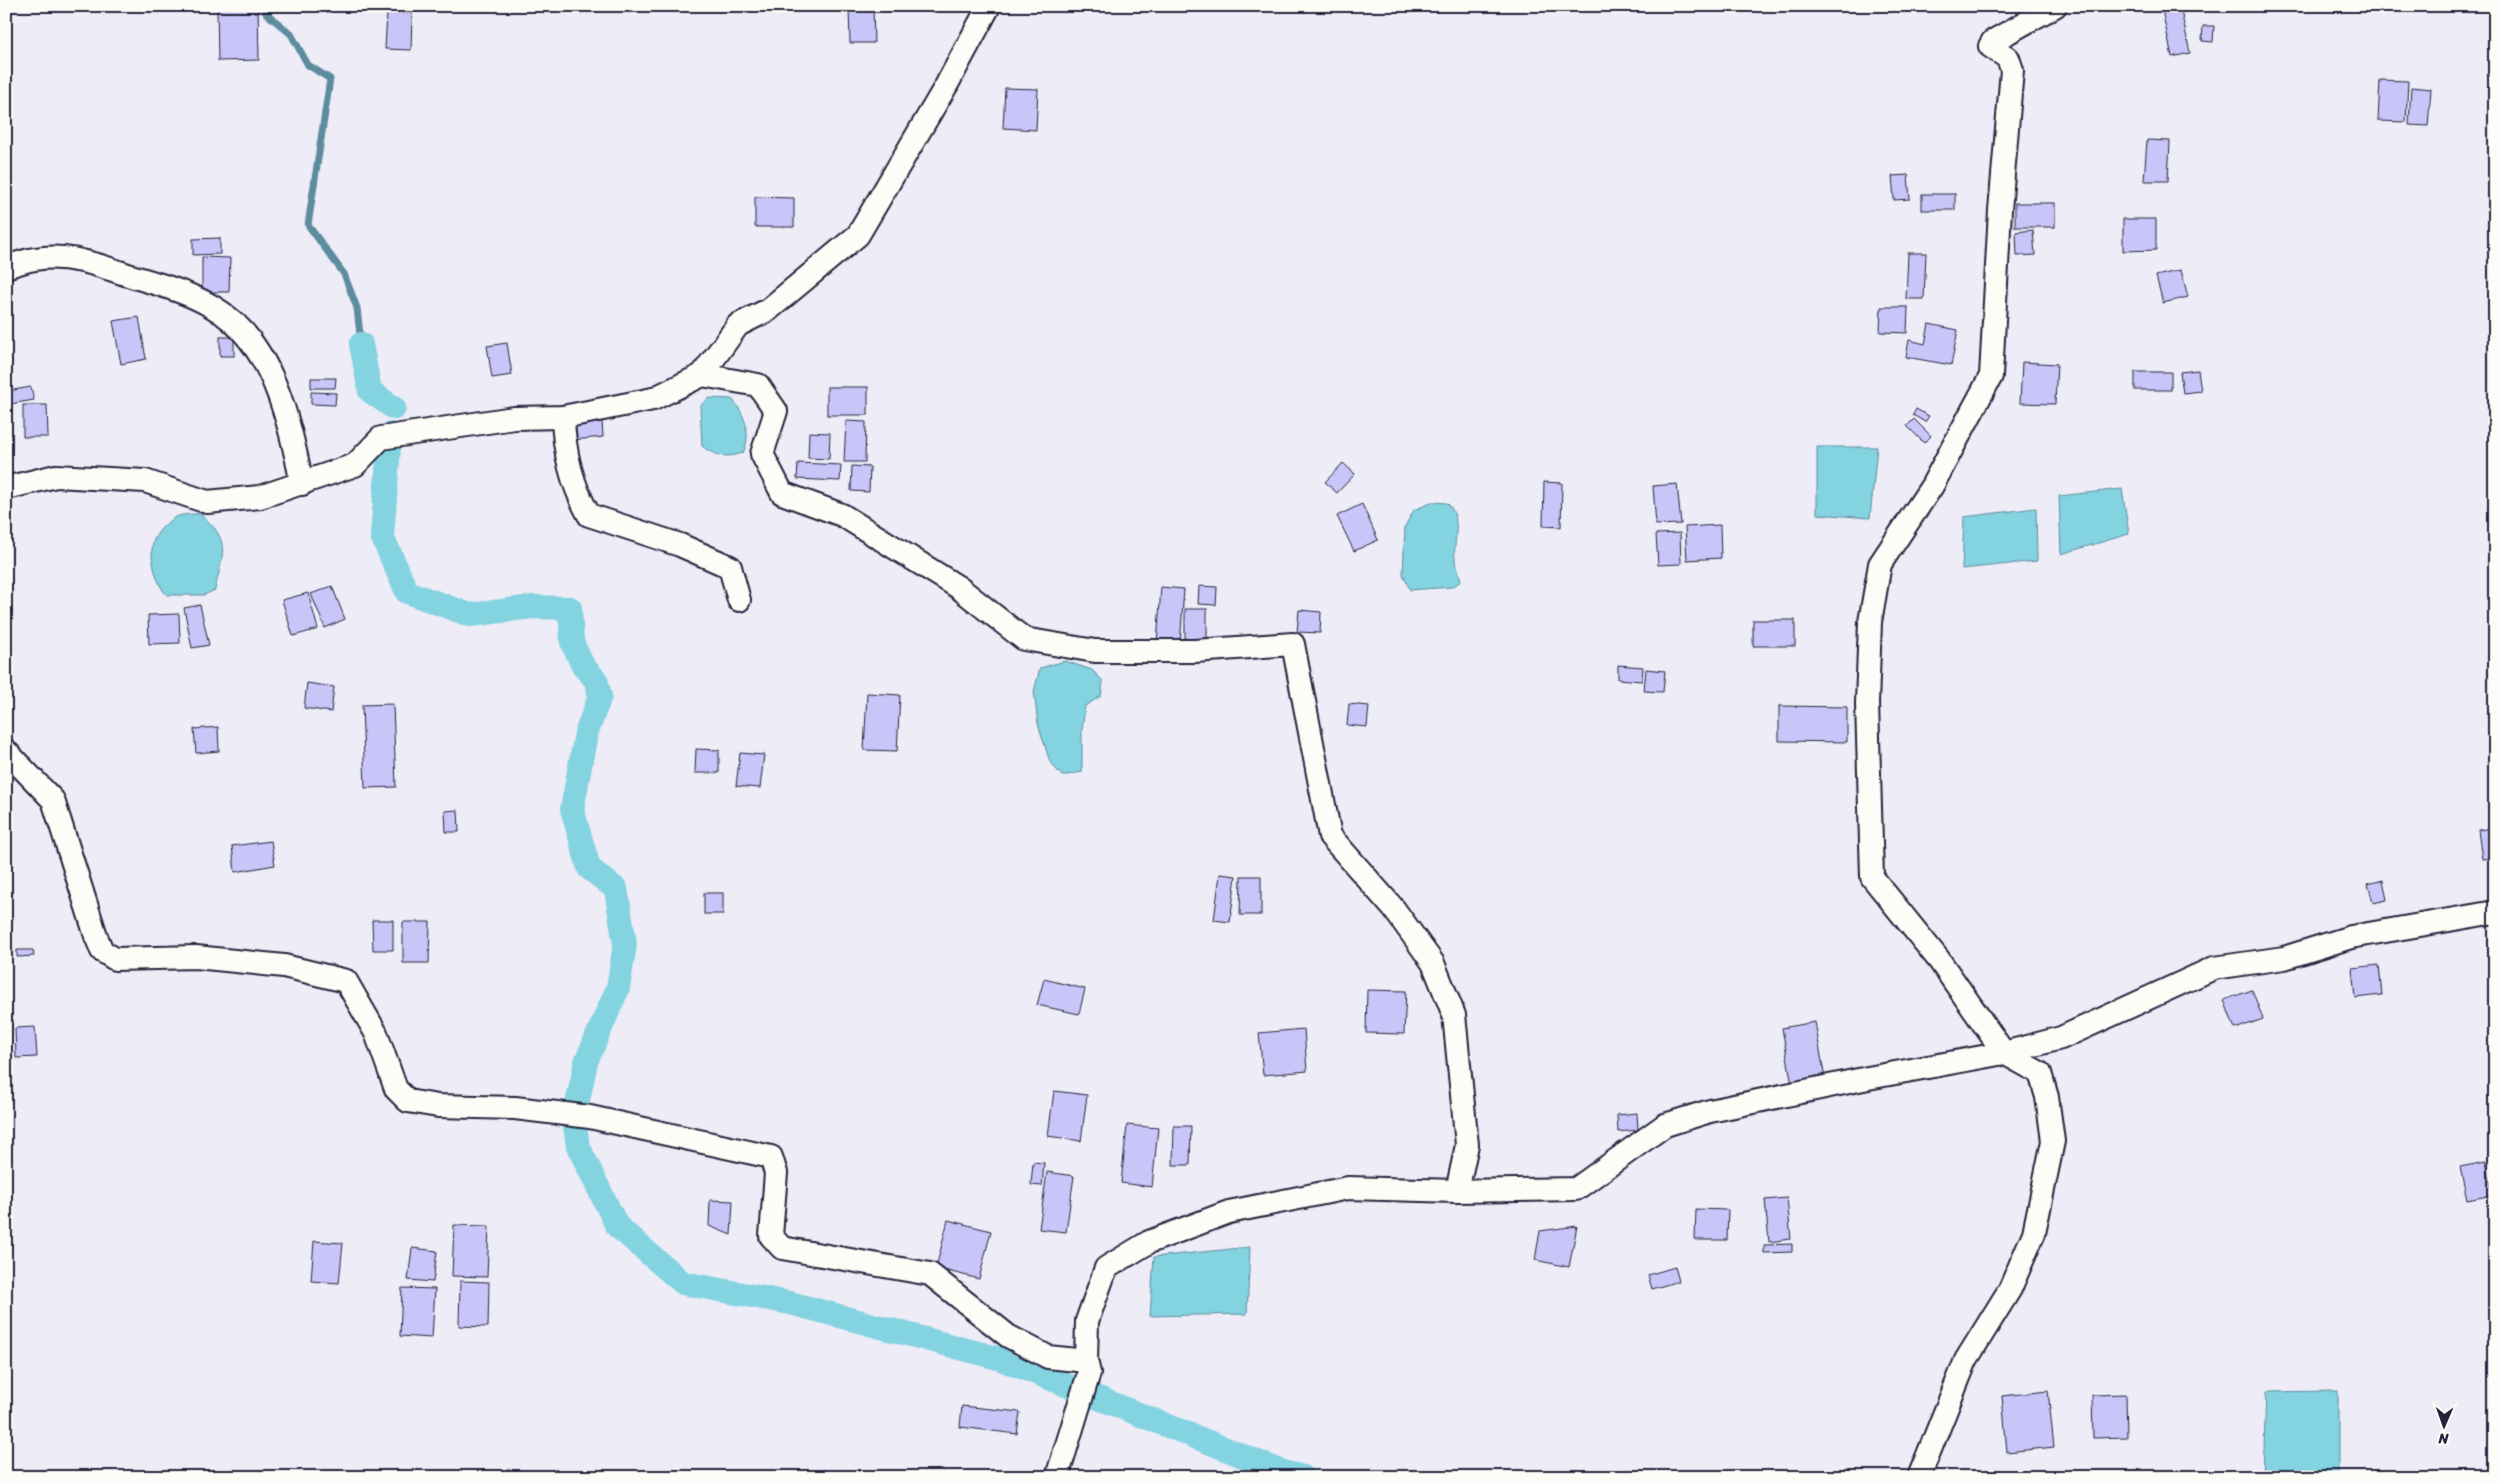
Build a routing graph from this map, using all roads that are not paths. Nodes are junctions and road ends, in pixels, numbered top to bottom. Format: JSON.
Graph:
{"nodes":[{"id":1,"x":989,"y":6,"type":"edge"},
{"id":2,"x":2055,"y":6,"type":"edge"},
{"id":3,"x":6,"y":267,"type":"edge"},
{"id":4,"x":702,"y":375,"type":"junction"},
{"id":5,"x":563,"y":417,"type":"junction"},
{"id":6,"x":302,"y":484,"type":"junction"},
{"id":7,"x":6,"y":488,"type":"edge"},
{"id":8,"x":739,"y":600,"type":"dead end"},
{"id":9,"x":6,"y":751,"type":"edge"},
{"id":10,"x":2495,"y":912,"type":"edge"},
{"id":11,"x":2004,"y":1053,"type":"junction"},
{"id":12,"x":1457,"y":1191,"type":"junction"},
{"id":13,"x":1086,"y":1361,"type":"junction"},
{"id":14,"x":1057,"y":1477,"type":"edge"},
{"id":15,"x":1919,"y":1477,"type":"edge"}],
"edges":[{"from":1,"to":4,"type":"street"},
{"from":2,"to":11,"type":"street"},
{"from":3,"to":6,"type":"street"},
{"from":4,"to":5,"type":"street"},
{"from":4,"to":12,"type":"street"},
{"from":5,"to":6,"type":"street"},
{"from":5,"to":8,"type":"street"},
{"from":6,"to":7,"type":"street"},
{"from":9,"to":13,"type":"street"},
{"from":10,"to":11,"type":"street"},
{"from":11,"to":12,"type":"street"},
{"from":11,"to":15,"type":"street"},
{"from":12,"to":13,"type":"street"},
{"from":13,"to":14,"type":"street"}]}
